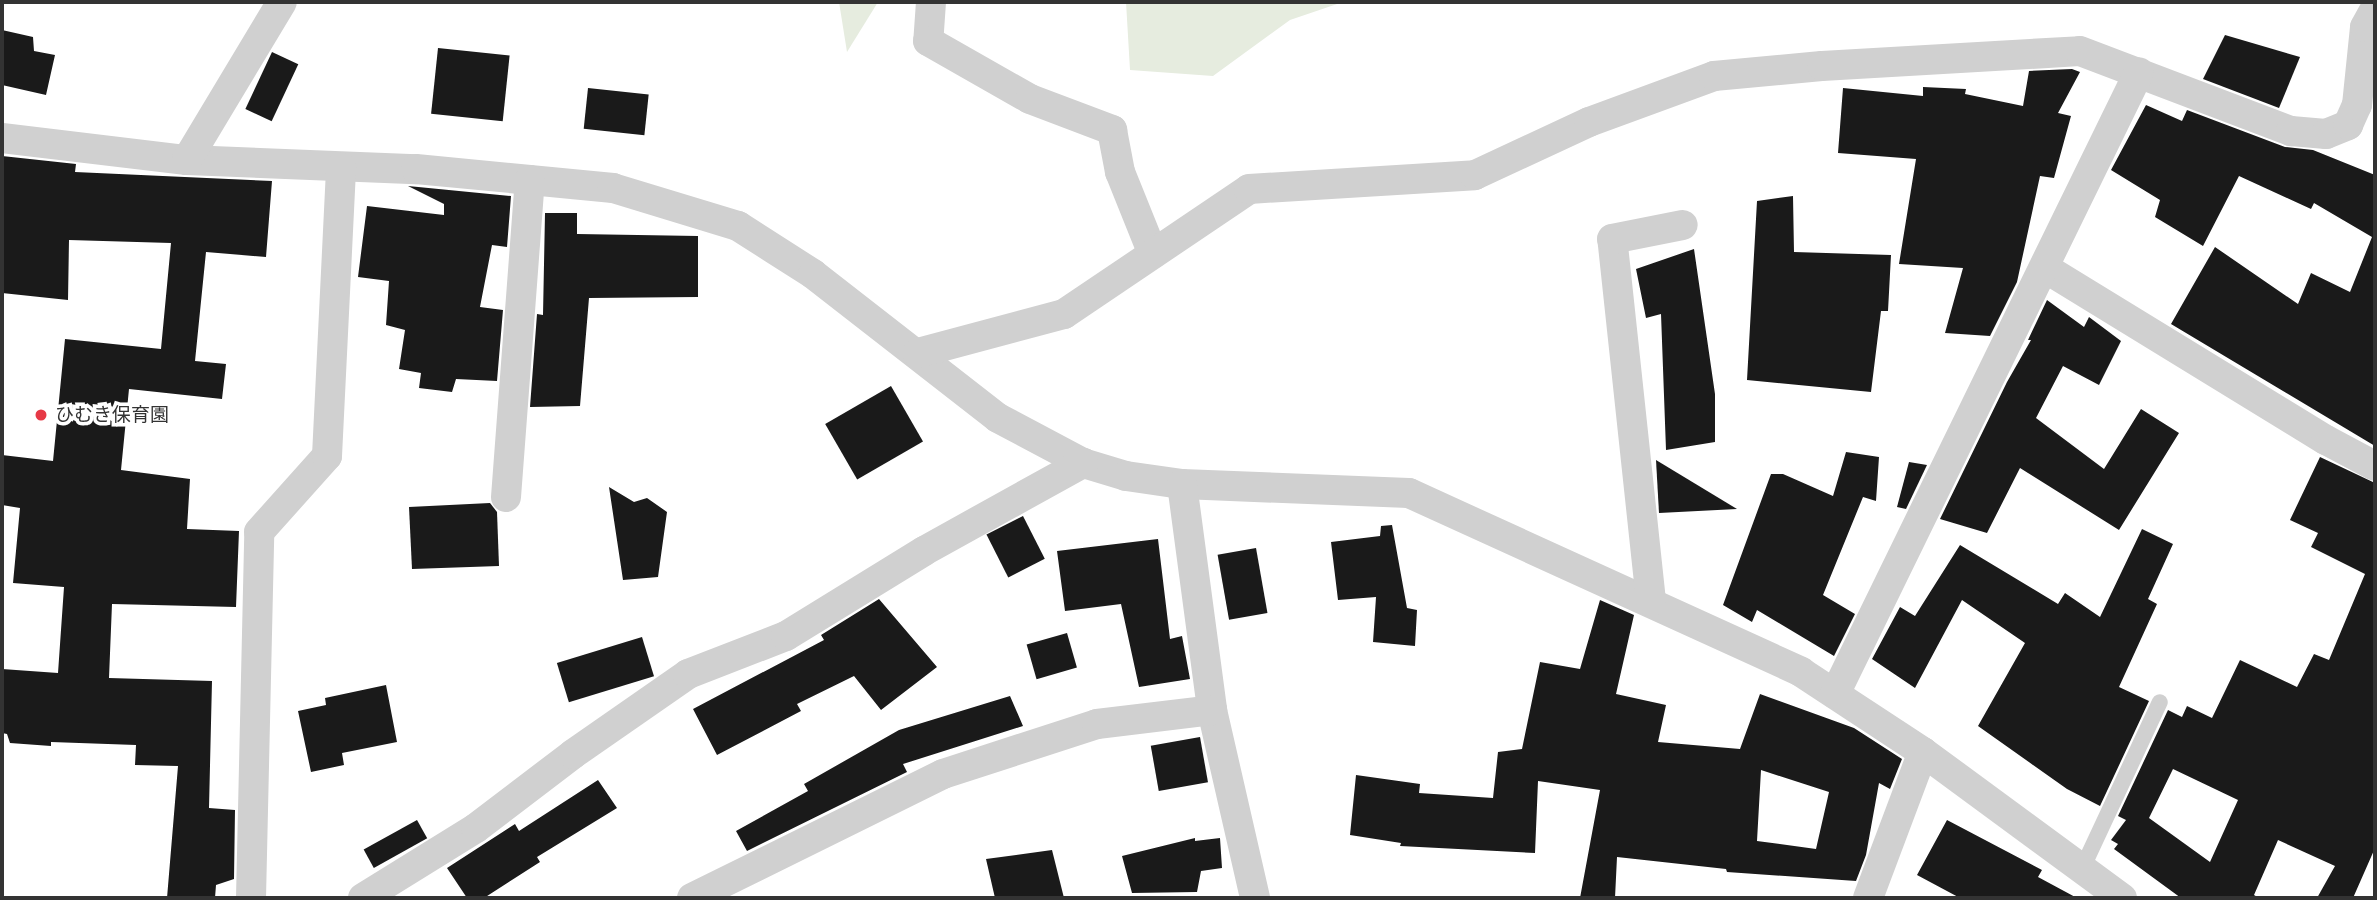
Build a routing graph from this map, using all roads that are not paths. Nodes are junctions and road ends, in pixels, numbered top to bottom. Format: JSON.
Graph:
{"nodes":[{"id":1,"x":282,"y":2,"type":"edge"},
{"id":2,"x":931,"y":2,"type":"edge"},
{"id":3,"x":2375,"y":9,"type":"edge"},
{"id":4,"x":2139,"y":72,"type":"junction"},
{"id":5,"x":2,"y":138,"type":"edge"},
{"id":6,"x":187,"y":160,"type":"junction"},
{"id":7,"x":341,"y":167,"type":"junction"},
{"id":8,"x":530,"y":180,"type":"junction"},
{"id":9,"x":1683,"y":225,"type":"dead end"},
{"id":10,"x":1153,"y":254,"type":"junction"},
{"id":11,"x":2045,"y":268,"type":"junction"},
{"id":12,"x":918,"y":352,"type":"junction"},
{"id":13,"x":1083,"y":463,"type":"junction"},
{"id":14,"x":2375,"y":466,"type":"edge"},
{"id":15,"x":1182,"y":484,"type":"junction"},
{"id":16,"x":506,"y":497,"type":"dead end"},
{"id":17,"x":1651,"y":601,"type":"junction"},
{"id":18,"x":1835,"y":694,"type":"junction"},
{"id":19,"x":2160,"y":702,"type":"dead end"},
{"id":20,"x":1212,"y":710,"type":"junction"},
{"id":21,"x":1923,"y":752,"type":"junction"},
{"id":22,"x":2082,"y":869,"type":"junction"},
{"id":23,"x":251,"y":898,"type":"edge"},
{"id":24,"x":363,"y":898,"type":"edge"},
{"id":25,"x":692,"y":898,"type":"edge"},
{"id":26,"x":1255,"y":898,"type":"edge"},
{"id":27,"x":1868,"y":898,"type":"edge"},
{"id":28,"x":2122,"y":898,"type":"edge"}],
"edges":[{"from":1,"to":6,"type":"street"},
{"from":2,"to":10,"type":"street"},
{"from":3,"to":4,"type":"street"},
{"from":4,"to":10,"type":"street"},
{"from":4,"to":11,"type":"street"},
{"from":5,"to":6,"type":"street"},
{"from":6,"to":7,"type":"street"},
{"from":7,"to":8,"type":"street"},
{"from":7,"to":23,"type":"street"},
{"from":8,"to":12,"type":"street"},
{"from":8,"to":16,"type":"street"},
{"from":9,"to":17,"type":"street"},
{"from":10,"to":12,"type":"street"},
{"from":11,"to":14,"type":"street"},
{"from":11,"to":18,"type":"street"},
{"from":12,"to":13,"type":"street"},
{"from":13,"to":15,"type":"street"},
{"from":13,"to":24,"type":"street"},
{"from":15,"to":17,"type":"street"},
{"from":15,"to":20,"type":"street"},
{"from":17,"to":18,"type":"street"},
{"from":18,"to":21,"type":"street"},
{"from":19,"to":22,"type":"lane"},
{"from":20,"to":25,"type":"street"},
{"from":20,"to":26,"type":"street"},
{"from":21,"to":22,"type":"street"},
{"from":21,"to":27,"type":"street"},
{"from":22,"to":28,"type":"street"}]}
